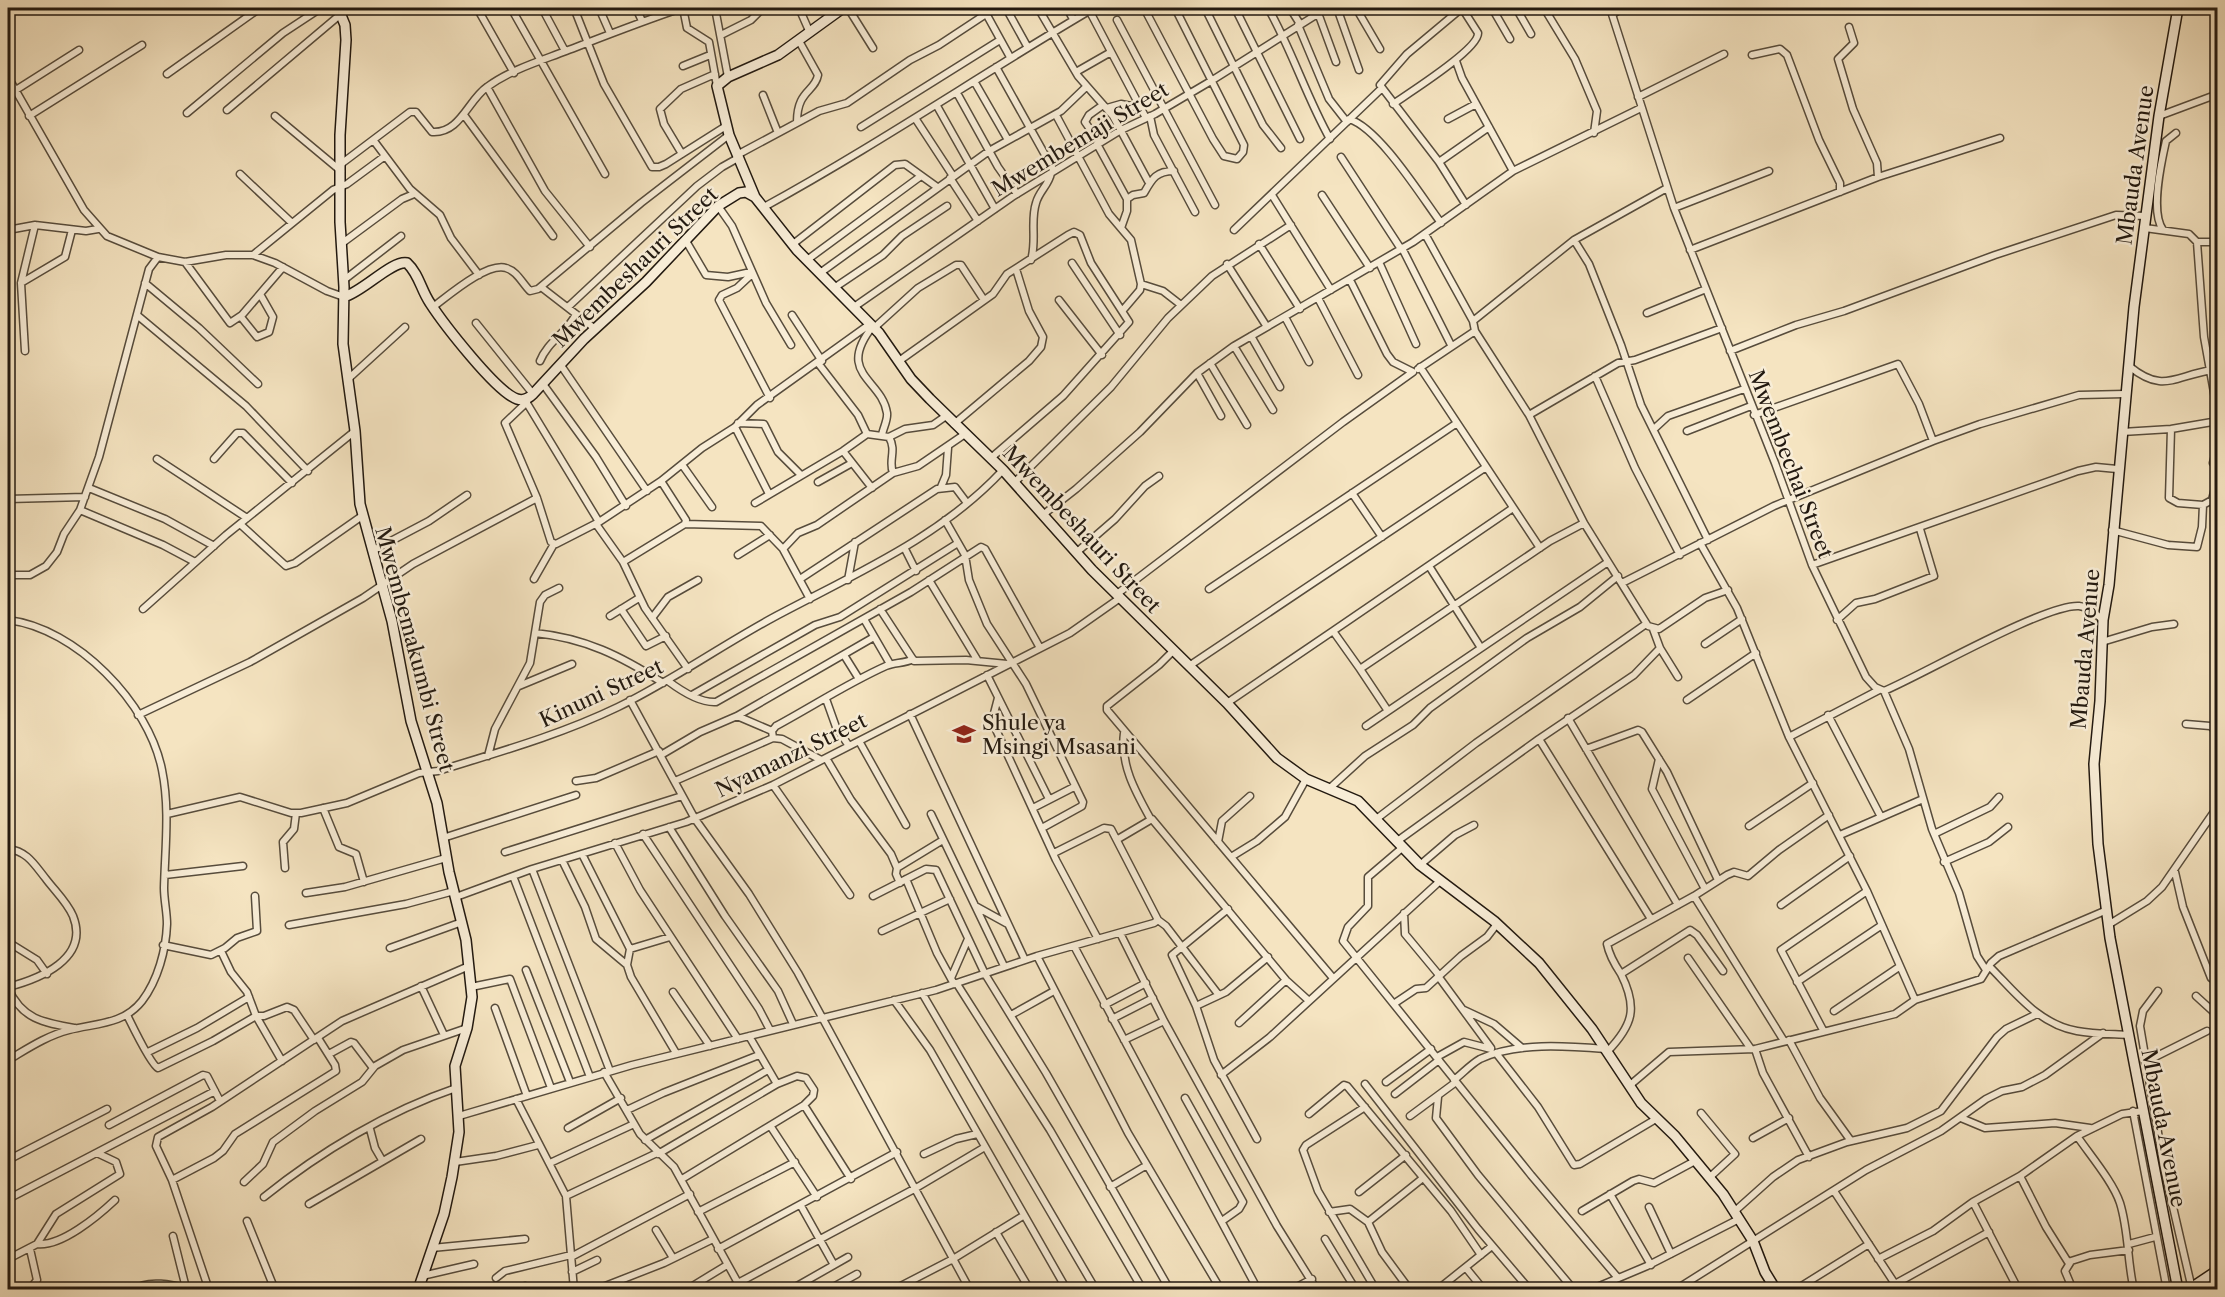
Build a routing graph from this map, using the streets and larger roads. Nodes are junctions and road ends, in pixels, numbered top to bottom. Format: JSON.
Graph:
{"nodes":[{"id":1,"x":8,"y":8,"type":"edge"},
{"id":2,"x":260,"y":8,"type":"edge"},
{"id":3,"x":321,"y":8,"type":"edge"},
{"id":4,"x":477,"y":8,"type":"edge"},
{"id":5,"x":511,"y":8,"type":"edge"},
{"id":6,"x":542,"y":8,"type":"edge"},
{"id":7,"x":574,"y":8,"type":"edge"},
{"id":8,"x":599,"y":8,"type":"edge"},
{"id":9,"x":636,"y":8,"type":"edge"},
{"id":10,"x":683,"y":8,"type":"edge"},
{"id":11,"x":715,"y":8,"type":"edge"},
{"id":12,"x":763,"y":8,"type":"edge"},
{"id":13,"x":799,"y":8,"type":"edge"},
{"id":14,"x":828,"y":8,"type":"edge"},
{"id":15,"x":843,"y":8,"type":"edge"},
{"id":16,"x":848,"y":8,"type":"edge"},
{"id":17,"x":1006,"y":8,"type":"edge"},
{"id":18,"x":1038,"y":8,"type":"edge"},
{"id":19,"x":1066,"y":8,"type":"edge"},
{"id":20,"x":1144,"y":8,"type":"edge"},
{"id":21,"x":1175,"y":8,"type":"edge"},
{"id":22,"x":1205,"y":8,"type":"edge"},
{"id":23,"x":1235,"y":8,"type":"edge"},
{"id":24,"x":1268,"y":8,"type":"edge"},
{"id":25,"x":1290,"y":8,"type":"edge"},
{"id":26,"x":1327,"y":8,"type":"edge"},
{"id":27,"x":1337,"y":8,"type":"edge"},
{"id":28,"x":1356,"y":8,"type":"edge"},
{"id":29,"x":1462,"y":8,"type":"edge"},
{"id":30,"x":1492,"y":8,"type":"edge"},
{"id":31,"x":1516,"y":8,"type":"edge"},
{"id":32,"x":1544,"y":8,"type":"edge"},
{"id":33,"x":1622,"y":8,"type":"edge"},
{"id":34,"x":2178,"y":8,"type":"edge"},
{"id":35,"x":1091,"y":9,"type":"edge"},
{"id":36,"x":668,"y":10,"type":"edge"},
{"id":37,"x":339,"y":11,"type":"edge"},
{"id":38,"x":984,"y":11,"type":"edge"},
{"id":39,"x":1318,"y":11,"type":"edge"},
{"id":40,"x":1611,"y":11,"type":"edge"},
{"id":41,"x":832,"y":17,"type":"junction"},
{"id":42,"x":8,"y":19,"type":"edge"},
{"id":43,"x":1073,"y":19,"type":"junction"},
{"id":44,"x":1117,"y":20,"type":"dead end"},
{"id":45,"x":642,"y":21,"type":"junction"},
{"id":46,"x":1299,"y":24,"type":"junction"},
{"id":47,"x":1849,"y":27,"type":"dead end"},
{"id":48,"x":1052,"y":31,"type":"junction"},
{"id":49,"x":610,"y":33,"type":"junction"},
{"id":50,"x":810,"y":33,"type":"junction"},
{"id":51,"x":1283,"y":34,"type":"junction"},
{"id":52,"x":1531,"y":34,"type":"dead end"},
{"id":53,"x":721,"y":35,"type":"junction"},
{"id":54,"x":1510,"y":39,"type":"dead end"},
{"id":55,"x":1000,"y":40,"type":"junction"},
{"id":56,"x":799,"y":41,"type":"junction"},
{"id":57,"x":588,"y":42,"type":"junction"},
{"id":58,"x":142,"y":45,"type":"dead end"},
{"id":59,"x":1027,"y":46,"type":"junction"},
{"id":60,"x":873,"y":48,"type":"dead end"},
{"id":61,"x":1380,"y":49,"type":"dead end"},
{"id":62,"x":79,"y":50,"type":"dead end"},
{"id":63,"x":565,"y":51,"type":"junction"},
{"id":64,"x":1257,"y":51,"type":"junction"},
{"id":65,"x":1111,"y":52,"type":"junction"},
{"id":66,"x":1724,"y":54,"type":"dead end"},
{"id":67,"x":710,"y":55,"type":"junction"},
{"id":68,"x":1752,"y":55,"type":"dead end"},
{"id":69,"x":1010,"y":57,"type":"junction"},
{"id":70,"x":540,"y":60,"type":"junction"},
{"id":71,"x":1456,"y":61,"type":"junction"},
{"id":72,"x":1336,"y":62,"type":"dead end"},
{"id":73,"x":683,"y":66,"type":"dead end"},
{"id":74,"x":1234,"y":66,"type":"junction"},
{"id":75,"x":996,"y":67,"type":"junction"},
{"id":76,"x":1359,"y":70,"type":"dead end"},
{"id":77,"x":1076,"y":72,"type":"junction"},
{"id":78,"x":514,"y":73,"type":"junction"},
{"id":79,"x":167,"y":74,"type":"dead end"},
{"id":80,"x":715,"y":74,"type":"junction"},
{"id":81,"x":8,"y":76,"type":"edge"},
{"id":82,"x":728,"y":77,"type":"junction"},
{"id":83,"x":974,"y":81,"type":"junction"},
{"id":84,"x":1211,"y":81,"type":"junction"},
{"id":85,"x":717,"y":86,"type":"junction"},
{"id":86,"x":487,"y":87,"type":"junction"},
{"id":87,"x":1086,"y":87,"type":"junction"},
{"id":88,"x":1381,"y":89,"type":"junction"},
{"id":89,"x":15,"y":91,"type":"junction"},
{"id":90,"x":957,"y":93,"type":"junction"},
{"id":91,"x":1188,"y":94,"type":"junction"},
{"id":92,"x":2217,"y":94,"type":"edge"},
{"id":93,"x":8,"y":95,"type":"edge"},
{"id":94,"x":763,"y":95,"type":"dead end"},
{"id":95,"x":1638,"y":97,"type":"junction"},
{"id":96,"x":1393,"y":104,"type":"junction"},
{"id":97,"x":1476,"y":104,"type":"junction"},
{"id":98,"x":936,"y":106,"type":"junction"},
{"id":99,"x":1105,"y":106,"type":"junction"},
{"id":100,"x":1141,"y":108,"type":"junction"},
{"id":101,"x":1164,"y":108,"type":"junction"},
{"id":102,"x":1641,"y":108,"type":"junction"},
{"id":103,"x":227,"y":110,"type":"dead end"},
{"id":104,"x":187,"y":113,"type":"dead end"},
{"id":105,"x":464,"y":115,"type":"junction"},
{"id":106,"x":1056,"y":115,"type":"junction"},
{"id":107,"x":30,"y":116,"type":"junction"},
{"id":108,"x":275,"y":116,"type":"dead end"},
{"id":109,"x":2159,"y":116,"type":"junction"},
{"id":110,"x":1148,"y":117,"type":"junction"},
{"id":111,"x":915,"y":118,"type":"junction"},
{"id":112,"x":1448,"y":119,"type":"dead end"},
{"id":113,"x":1348,"y":120,"type":"junction"},
{"id":114,"x":797,"y":122,"type":"junction"},
{"id":115,"x":861,"y":127,"type":"dead end"},
{"id":116,"x":1489,"y":127,"type":"junction"},
{"id":117,"x":1031,"y":128,"type":"junction"},
{"id":118,"x":728,"y":130,"type":"junction"},
{"id":119,"x":1121,"y":130,"type":"junction"},
{"id":120,"x":778,"y":133,"type":"junction"},
{"id":121,"x":1594,"y":133,"type":"junction"},
{"id":122,"x":2176,"y":133,"type":"dead end"},
{"id":123,"x":2000,"y":138,"type":"dead end"},
{"id":124,"x":1300,"y":139,"type":"dead end"},
{"id":125,"x":1330,"y":139,"type":"junction"},
{"id":126,"x":1008,"y":140,"type":"junction"},
{"id":127,"x":374,"y":141,"type":"junction"},
{"id":128,"x":1097,"y":143,"type":"junction"},
{"id":129,"x":1281,"y":148,"type":"dead end"},
{"id":130,"x":989,"y":151,"type":"junction"},
{"id":131,"x":681,"y":154,"type":"junction"},
{"id":132,"x":385,"y":156,"type":"junction"},
{"id":133,"x":1077,"y":156,"type":"junction"},
{"id":134,"x":737,"y":157,"type":"junction"},
{"id":135,"x":1341,"y":157,"type":"dead end"},
{"id":136,"x":1439,"y":162,"type":"junction"},
{"id":137,"x":969,"y":165,"type":"junction"},
{"id":138,"x":341,"y":167,"type":"junction"},
{"id":139,"x":1174,"y":171,"type":"junction"},
{"id":140,"x":1513,"y":171,"type":"junction"},
{"id":141,"x":1769,"y":171,"type":"dead end"},
{"id":142,"x":1052,"y":172,"type":"junction"},
{"id":143,"x":240,"y":174,"type":"dead end"},
{"id":144,"x":605,"y":174,"type":"dead end"},
{"id":145,"x":921,"y":176,"type":"junction"},
{"id":146,"x":952,"y":177,"type":"junction"},
{"id":147,"x":1878,"y":177,"type":"junction"},
{"id":148,"x":1148,"y":181,"type":"junction"},
{"id":149,"x":341,"y":187,"type":"junction"},
{"id":150,"x":938,"y":187,"type":"junction"},
{"id":151,"x":1667,"y":188,"type":"junction"},
{"id":152,"x":1840,"y":192,"type":"junction"},
{"id":153,"x":414,"y":194,"type":"junction"},
{"id":154,"x":1017,"y":194,"type":"junction"},
{"id":155,"x":1272,"y":195,"type":"junction"},
{"id":156,"x":1322,"y":195,"type":"dead end"},
{"id":157,"x":755,"y":197,"type":"junction"},
{"id":158,"x":1127,"y":199,"type":"junction"},
{"id":159,"x":1215,"y":205,"type":"dead end"},
{"id":160,"x":1466,"y":205,"type":"junction"},
{"id":161,"x":718,"y":206,"type":"junction"},
{"id":162,"x":947,"y":206,"type":"dead end"},
{"id":163,"x":764,"y":207,"type":"junction"},
{"id":164,"x":1674,"y":208,"type":"junction"},
{"id":165,"x":995,"y":209,"type":"junction"},
{"id":166,"x":1194,"y":212,"type":"dead end"},
{"id":167,"x":2146,"y":216,"type":"junction"},
{"id":168,"x":978,"y":221,"type":"junction"},
{"id":169,"x":292,"y":223,"type":"junction"},
{"id":170,"x":1441,"y":223,"type":"junction"},
{"id":171,"x":35,"y":225,"type":"junction"},
{"id":172,"x":1291,"y":225,"type":"junction"},
{"id":173,"x":1121,"y":228,"type":"junction"},
{"id":174,"x":2145,"y":228,"type":"junction"},
{"id":175,"x":98,"y":229,"type":"junction"},
{"id":176,"x":8,"y":230,"type":"edge"},
{"id":177,"x":72,"y":230,"type":"junction"},
{"id":178,"x":1234,"y":230,"type":"dead end"},
{"id":179,"x":2163,"y":230,"type":"junction"},
{"id":180,"x":1425,"y":234,"type":"junction"},
{"id":181,"x":401,"y":236,"type":"dead end"},
{"id":182,"x":553,"y":236,"type":"dead end"},
{"id":183,"x":1574,"y":240,"type":"junction"},
{"id":184,"x":686,"y":241,"type":"junction"},
{"id":185,"x":2197,"y":242,"type":"junction"},
{"id":186,"x":2217,"y":242,"type":"edge"},
{"id":187,"x":793,"y":244,"type":"junction"},
{"id":188,"x":1259,"y":244,"type":"junction"},
{"id":189,"x":341,"y":245,"type":"junction"},
{"id":190,"x":590,"y":247,"type":"junction"},
{"id":191,"x":1402,"y":249,"type":"junction"},
{"id":192,"x":1690,"y":250,"type":"junction"},
{"id":193,"x":254,"y":255,"type":"junction"},
{"id":194,"x":158,"y":257,"type":"junction"},
{"id":195,"x":807,"y":260,"type":"junction"},
{"id":196,"x":1031,"y":260,"type":"junction"},
{"id":197,"x":185,"y":262,"type":"junction"},
{"id":198,"x":1379,"y":262,"type":"junction"},
{"id":199,"x":1072,"y":263,"type":"dead end"},
{"id":200,"x":1227,"y":264,"type":"junction"},
{"id":201,"x":283,"y":267,"type":"junction"},
{"id":202,"x":1370,"y":268,"type":"junction"},
{"id":203,"x":1016,"y":269,"type":"junction"},
{"id":204,"x":752,"y":273,"type":"junction"},
{"id":205,"x":820,"y":273,"type":"junction"},
{"id":206,"x":479,"y":275,"type":"junction"},
{"id":207,"x":344,"y":280,"type":"junction"},
{"id":208,"x":1350,"y":280,"type":"junction"},
{"id":209,"x":21,"y":283,"type":"junction"},
{"id":210,"x":145,"y":283,"type":"junction"},
{"id":211,"x":1141,"y":284,"type":"junction"},
{"id":212,"x":541,"y":287,"type":"junction"},
{"id":213,"x":834,"y":288,"type":"junction"},
{"id":214,"x":1706,"y":289,"type":"junction"},
{"id":215,"x":1331,"y":290,"type":"junction"},
{"id":216,"x":260,"y":294,"type":"junction"},
{"id":217,"x":344,"y":297,"type":"junction"},
{"id":218,"x":1318,"y":298,"type":"junction"},
{"id":219,"x":984,"y":300,"type":"junction"},
{"id":220,"x":1059,"y":300,"type":"dead end"},
{"id":221,"x":1181,"y":305,"type":"junction"},
{"id":222,"x":433,"y":307,"type":"junction"},
{"id":223,"x":568,"y":307,"type":"junction"},
{"id":224,"x":854,"y":307,"type":"junction"},
{"id":225,"x":1300,"y":309,"type":"junction"},
{"id":226,"x":1123,"y":310,"type":"junction"},
{"id":227,"x":1647,"y":313,"type":"dead end"},
{"id":228,"x":576,"y":314,"type":"junction"},
{"id":229,"x":137,"y":315,"type":"junction"},
{"id":230,"x":792,"y":315,"type":"dead end"},
{"id":231,"x":241,"y":317,"type":"junction"},
{"id":232,"x":1286,"y":317,"type":"junction"},
{"id":233,"x":1473,"y":321,"type":"junction"},
{"id":234,"x":476,"y":323,"type":"dead end"},
{"id":235,"x":873,"y":326,"type":"junction"},
{"id":236,"x":405,"y":327,"type":"dead end"},
{"id":237,"x":1267,"y":327,"type":"junction"},
{"id":238,"x":594,"y":328,"type":"junction"},
{"id":239,"x":1722,"y":328,"type":"junction"},
{"id":240,"x":1475,"y":331,"type":"junction"},
{"id":241,"x":1120,"y":335,"type":"junction"},
{"id":242,"x":1251,"y":336,"type":"junction"},
{"id":243,"x":1416,"y":344,"type":"dead end"},
{"id":244,"x":791,"y":345,"type":"dead end"},
{"id":245,"x":1451,"y":345,"type":"junction"},
{"id":246,"x":1234,"y":346,"type":"junction"},
{"id":247,"x":25,"y":351,"type":"dead end"},
{"id":248,"x":1730,"y":351,"type":"junction"},
{"id":249,"x":1102,"y":355,"type":"junction"},
{"id":250,"x":540,"y":360,"type":"dead end"},
{"id":251,"x":899,"y":361,"type":"junction"},
{"id":252,"x":1625,"y":361,"type":"junction"},
{"id":253,"x":820,"y":362,"type":"junction"},
{"id":254,"x":1309,"y":362,"type":"dead end"},
{"id":255,"x":1210,"y":363,"type":"junction"},
{"id":256,"x":561,"y":364,"type":"junction"},
{"id":257,"x":2129,"y":366,"type":"junction"},
{"id":258,"x":1420,"y":367,"type":"junction"},
{"id":259,"x":2211,"y":370,"type":"junction"},
{"id":260,"x":1413,"y":372,"type":"junction"},
{"id":261,"x":1197,"y":373,"type":"junction"},
{"id":262,"x":1358,"y":375,"type":"dead end"},
{"id":263,"x":1594,"y":376,"type":"junction"},
{"id":264,"x":347,"y":380,"type":"junction"},
{"id":265,"x":258,"y":384,"type":"dead end"},
{"id":266,"x":543,"y":384,"type":"junction"},
{"id":267,"x":1280,"y":387,"type":"dead end"},
{"id":268,"x":8,"y":389,"type":"edge"},
{"id":269,"x":1744,"y":389,"type":"junction"},
{"id":270,"x":2125,"y":393,"type":"junction"},
{"id":271,"x":770,"y":398,"type":"junction"},
{"id":272,"x":529,"y":399,"type":"junction"},
{"id":273,"x":9,"y":406,"type":"dead end"},
{"id":274,"x":1751,"y":406,"type":"junction"},
{"id":275,"x":1273,"y":410,"type":"dead end"},
{"id":276,"x":1529,"y":415,"type":"junction"},
{"id":277,"x":1754,"y":415,"type":"junction"},
{"id":278,"x":2217,"y":415,"type":"edge"},
{"id":279,"x":946,"y":416,"type":"junction"},
{"id":280,"x":1221,"y":416,"type":"dead end"},
{"id":281,"x":2217,"y":421,"type":"edge"},
{"id":282,"x":1457,"y":423,"type":"junction"},
{"id":283,"x":954,"y":424,"type":"junction"},
{"id":284,"x":737,"y":425,"type":"junction"},
{"id":285,"x":1247,"y":425,"type":"dead end"},
{"id":286,"x":1654,"y":429,"type":"junction"},
{"id":287,"x":2171,"y":429,"type":"junction"},
{"id":288,"x":355,"y":431,"type":"junction"},
{"id":289,"x":1687,"y":431,"type":"dead end"},
{"id":290,"x":2122,"y":432,"type":"junction"},
{"id":291,"x":867,"y":434,"type":"junction"},
{"id":292,"x":964,"y":434,"type":"junction"},
{"id":293,"x":882,"y":435,"type":"junction"},
{"id":294,"x":889,"y":437,"type":"junction"},
{"id":295,"x":1933,"y":441,"type":"junction"},
{"id":296,"x":2217,"y":444,"type":"edge"},
{"id":297,"x":948,"y":448,"type":"junction"},
{"id":298,"x":843,"y":451,"type":"junction"},
{"id":299,"x":991,"y":458,"type":"junction"},
{"id":300,"x":157,"y":459,"type":"dead end"},
{"id":301,"x":214,"y":459,"type":"dead end"},
{"id":302,"x":852,"y":463,"type":"junction"},
{"id":303,"x":683,"y":466,"type":"junction"},
{"id":304,"x":1486,"y":467,"type":"junction"},
{"id":305,"x":2217,"y":468,"type":"edge"},
{"id":306,"x":1004,"y":470,"type":"junction"},
{"id":307,"x":2117,"y":470,"type":"junction"},
{"id":308,"x":308,"y":471,"type":"junction"},
{"id":309,"x":893,"y":473,"type":"junction"},
{"id":310,"x":800,"y":474,"type":"junction"},
{"id":311,"x":1159,"y":476,"type":"dead end"},
{"id":312,"x":2217,"y":476,"type":"edge"},
{"id":313,"x":661,"y":482,"type":"junction"},
{"id":314,"x":818,"y":482,"type":"dead end"},
{"id":315,"x":1014,"y":482,"type":"junction"},
{"id":316,"x":292,"y":483,"type":"junction"},
{"id":317,"x":8,"y":484,"type":"edge"},
{"id":318,"x":940,"y":487,"type":"junction"},
{"id":319,"x":89,"y":488,"type":"junction"},
{"id":320,"x":872,"y":488,"type":"junction"},
{"id":321,"x":647,"y":491,"type":"junction"},
{"id":322,"x":1352,"y":493,"type":"junction"},
{"id":323,"x":769,"y":494,"type":"junction"},
{"id":324,"x":467,"y":495,"type":"dead end"},
{"id":325,"x":85,"y":497,"type":"junction"},
{"id":326,"x":537,"y":498,"type":"junction"},
{"id":327,"x":8,"y":499,"type":"edge"},
{"id":328,"x":1789,"y":500,"type":"junction"},
{"id":329,"x":967,"y":502,"type":"junction"},
{"id":330,"x":755,"y":503,"type":"dead end"},
{"id":331,"x":2203,"y":505,"type":"junction"},
{"id":332,"x":626,"y":506,"type":"junction"},
{"id":333,"x":712,"y":507,"type":"dead end"},
{"id":334,"x":1513,"y":508,"type":"junction"},
{"id":335,"x":81,"y":510,"type":"junction"},
{"id":336,"x":1044,"y":514,"type":"junction"},
{"id":337,"x":362,"y":516,"type":"junction"},
{"id":338,"x":247,"y":518,"type":"junction"},
{"id":339,"x":945,"y":520,"type":"junction"},
{"id":340,"x":598,"y":523,"type":"junction"},
{"id":341,"x":240,"y":524,"type":"junction"},
{"id":342,"x":685,"y":524,"type":"junction"},
{"id":343,"x":1584,"y":524,"type":"junction"},
{"id":344,"x":1920,"y":529,"type":"junction"},
{"id":345,"x":2112,"y":530,"type":"junction"},
{"id":346,"x":770,"y":535,"type":"junction"},
{"id":347,"x":1382,"y":537,"type":"junction"},
{"id":348,"x":1708,"y":540,"type":"junction"},
{"id":349,"x":855,"y":542,"type":"junction"},
{"id":350,"x":958,"y":543,"type":"junction"},
{"id":351,"x":1700,"y":543,"type":"junction"},
{"id":352,"x":554,"y":544,"type":"junction"},
{"id":353,"x":214,"y":546,"type":"junction"},
{"id":354,"x":1540,"y":548,"type":"junction"},
{"id":355,"x":783,"y":549,"type":"junction"},
{"id":356,"x":904,"y":549,"type":"junction"},
{"id":357,"x":372,"y":551,"type":"junction"},
{"id":358,"x":1077,"y":552,"type":"junction"},
{"id":359,"x":738,"y":555,"type":"dead end"},
{"id":360,"x":966,"y":555,"type":"junction"},
{"id":361,"x":1680,"y":555,"type":"junction"},
{"id":362,"x":195,"y":562,"type":"junction"},
{"id":363,"x":623,"y":562,"type":"junction"},
{"id":364,"x":1608,"y":562,"type":"junction"},
{"id":365,"x":1429,"y":566,"type":"junction"},
{"id":366,"x":1812,"y":566,"type":"junction"},
{"id":367,"x":916,"y":571,"type":"junction"},
{"id":368,"x":8,"y":575,"type":"edge"},
{"id":369,"x":534,"y":579,"type":"dead end"},
{"id":370,"x":801,"y":579,"type":"junction"},
{"id":371,"x":1620,"y":579,"type":"junction"},
{"id":372,"x":698,"y":580,"type":"dead end"},
{"id":373,"x":848,"y":580,"type":"junction"},
{"id":374,"x":929,"y":580,"type":"junction"},
{"id":375,"x":382,"y":582,"type":"junction"},
{"id":376,"x":559,"y":588,"type":"dead end"},
{"id":377,"x":1209,"y":589,"type":"dead end"},
{"id":378,"x":1728,"y":590,"type":"junction"},
{"id":379,"x":1119,"y":596,"type":"junction"},
{"id":380,"x":639,"y":598,"type":"junction"},
{"id":381,"x":810,"y":598,"type":"junction"},
{"id":382,"x":1454,"y":606,"type":"junction"},
{"id":383,"x":143,"y":609,"type":"dead end"},
{"id":384,"x":621,"y":609,"type":"junction"},
{"id":385,"x":880,"y":609,"type":"junction"},
{"id":386,"x":610,"y":616,"type":"dead end"},
{"id":387,"x":652,"y":618,"type":"junction"},
{"id":388,"x":864,"y":619,"type":"junction"},
{"id":389,"x":1742,"y":619,"type":"junction"},
{"id":390,"x":8,"y":620,"type":"edge"},
{"id":391,"x":1837,"y":620,"type":"junction"},
{"id":392,"x":2103,"y":620,"type":"junction"},
{"id":393,"x":1646,"y":624,"type":"junction"},
{"id":394,"x":2174,"y":624,"type":"dead end"},
{"id":395,"x":1653,"y":628,"type":"junction"},
{"id":396,"x":1333,"y":632,"type":"junction"},
{"id":397,"x":535,"y":633,"type":"junction"},
{"id":398,"x":666,"y":636,"type":"junction"},
{"id":399,"x":874,"y":638,"type":"junction"},
{"id":400,"x":2102,"y":642,"type":"junction"},
{"id":401,"x":1705,"y":644,"type":"dead end"},
{"id":402,"x":1040,"y":648,"type":"junction"},
{"id":403,"x":1481,"y":648,"type":"junction"},
{"id":404,"x":1660,"y":648,"type":"junction"},
{"id":405,"x":1173,"y":651,"type":"junction"},
{"id":406,"x":1756,"y":653,"type":"junction"},
{"id":407,"x":844,"y":655,"type":"junction"},
{"id":408,"x":913,"y":659,"type":"junction"},
{"id":409,"x":978,"y":661,"type":"junction"},
{"id":410,"x":1010,"y":663,"type":"junction"},
{"id":411,"x":572,"y":664,"type":"dead end"},
{"id":412,"x":890,"y":664,"type":"junction"},
{"id":413,"x":1189,"y":666,"type":"junction"},
{"id":414,"x":688,"y":669,"type":"junction"},
{"id":415,"x":1360,"y":669,"type":"junction"},
{"id":416,"x":987,"y":675,"type":"junction"},
{"id":417,"x":1678,"y":677,"type":"dead end"},
{"id":418,"x":860,"y":679,"type":"junction"},
{"id":419,"x":666,"y":682,"type":"junction"},
{"id":420,"x":519,"y":686,"type":"junction"},
{"id":421,"x":1882,"y":690,"type":"junction"},
{"id":422,"x":692,"y":695,"type":"junction"},
{"id":423,"x":998,"y":698,"type":"junction"},
{"id":424,"x":826,"y":699,"type":"junction"},
{"id":425,"x":630,"y":700,"type":"junction"},
{"id":426,"x":1687,"y":700,"type":"dead end"},
{"id":427,"x":1227,"y":703,"type":"junction"},
{"id":428,"x":1388,"y":711,"type":"junction"},
{"id":429,"x":910,"y":714,"type":"junction"},
{"id":430,"x":138,"y":715,"type":"junction"},
{"id":431,"x":1828,"y":715,"type":"junction"},
{"id":432,"x":737,"y":716,"type":"junction"},
{"id":433,"x":1568,"y":718,"type":"junction"},
{"id":434,"x":2186,"y":724,"type":"dead end"},
{"id":435,"x":1366,"y":726,"type":"dead end"},
{"id":436,"x":2217,"y":732,"type":"edge"},
{"id":437,"x":1125,"y":733,"type":"junction"},
{"id":438,"x":773,"y":735,"type":"junction"},
{"id":439,"x":1790,"y":737,"type":"junction"},
{"id":440,"x":1539,"y":739,"type":"junction"},
{"id":441,"x":859,"y":741,"type":"junction"},
{"id":442,"x":849,"y":746,"type":"junction"},
{"id":443,"x":1586,"y":749,"type":"junction"},
{"id":444,"x":660,"y":753,"type":"junction"},
{"id":445,"x":488,"y":756,"type":"junction"},
{"id":446,"x":824,"y":759,"type":"junction"},
{"id":447,"x":1659,"y":759,"type":"junction"},
{"id":448,"x":429,"y":771,"type":"junction"},
{"id":449,"x":1306,"y":779,"type":"junction"},
{"id":450,"x":576,"y":781,"type":"dead end"},
{"id":451,"x":675,"y":782,"type":"junction"},
{"id":452,"x":1814,"y":783,"type":"junction"},
{"id":453,"x":773,"y":785,"type":"junction"},
{"id":454,"x":1074,"y":786,"type":"junction"},
{"id":455,"x":1330,"y":788,"type":"junction"},
{"id":456,"x":576,"y":795,"type":"dead end"},
{"id":457,"x":682,"y":796,"type":"junction"},
{"id":458,"x":1250,"y":796,"type":"dead end"},
{"id":459,"x":1999,"y":797,"type":"dead end"},
{"id":460,"x":1049,"y":799,"type":"junction"},
{"id":461,"x":1923,"y":799,"type":"junction"},
{"id":462,"x":2217,"y":806,"type":"edge"},
{"id":463,"x":323,"y":808,"type":"junction"},
{"id":464,"x":1034,"y":808,"type":"junction"},
{"id":465,"x":296,"y":813,"type":"junction"},
{"id":466,"x":167,"y":814,"type":"junction"},
{"id":467,"x":931,"y":814,"type":"dead end"},
{"id":468,"x":1828,"y":815,"type":"junction"},
{"id":469,"x":1881,"y":817,"type":"junction"},
{"id":470,"x":1150,"y":818,"type":"junction"},
{"id":471,"x":695,"y":819,"type":"junction"},
{"id":472,"x":1375,"y":820,"type":"junction"},
{"id":473,"x":906,"y":825,"type":"dead end"},
{"id":474,"x":1474,"y":825,"type":"dead end"},
{"id":475,"x":1749,"y":826,"type":"dead end"},
{"id":476,"x":669,"y":827,"type":"junction"},
{"id":477,"x":2008,"y":827,"type":"dead end"},
{"id":478,"x":1042,"y":828,"type":"junction"},
{"id":479,"x":643,"y":834,"type":"junction"},
{"id":480,"x":1934,"y":834,"type":"junction"},
{"id":481,"x":1840,"y":835,"type":"junction"},
{"id":482,"x":443,"y":837,"type":"junction"},
{"id":483,"x":1118,"y":839,"type":"junction"},
{"id":484,"x":943,"y":840,"type":"junction"},
{"id":485,"x":1218,"y":842,"type":"junction"},
{"id":486,"x":615,"y":843,"type":"junction"},
{"id":487,"x":1399,"y":845,"type":"junction"},
{"id":488,"x":8,"y":849,"type":"edge"},
{"id":489,"x":505,"y":852,"type":"dead end"},
{"id":490,"x":1054,"y":853,"type":"junction"},
{"id":491,"x":582,"y":854,"type":"junction"},
{"id":492,"x":1850,"y":856,"type":"junction"},
{"id":493,"x":1231,"y":857,"type":"junction"},
{"id":494,"x":446,"y":858,"type":"junction"},
{"id":495,"x":562,"y":860,"type":"junction"},
{"id":496,"x":1944,"y":862,"type":"junction"},
{"id":497,"x":1420,"y":865,"type":"junction"},
{"id":498,"x":243,"y":866,"type":"dead end"},
{"id":499,"x":285,"y":868,"type":"dead end"},
{"id":500,"x":897,"y":868,"type":"junction"},
{"id":501,"x":532,"y":869,"type":"junction"},
{"id":502,"x":2175,"y":872,"type":"junction"},
{"id":503,"x":165,"y":875,"type":"junction"},
{"id":504,"x":513,"y":876,"type":"junction"},
{"id":505,"x":1718,"y":880,"type":"junction"},
{"id":506,"x":903,"y":881,"type":"junction"},
{"id":507,"x":1440,"y":881,"type":"junction"},
{"id":508,"x":364,"y":882,"type":"junction"},
{"id":509,"x":1705,"y":889,"type":"junction"},
{"id":510,"x":1867,"y":891,"type":"junction"},
{"id":511,"x":306,"y":893,"type":"dead end"},
{"id":512,"x":455,"y":894,"type":"junction"},
{"id":513,"x":850,"y":895,"type":"dead end"},
{"id":514,"x":255,"y":896,"type":"dead end"},
{"id":515,"x":873,"y":896,"type":"dead end"},
{"id":516,"x":1694,"y":896,"type":"junction"},
{"id":517,"x":950,"y":899,"type":"junction"},
{"id":518,"x":1678,"y":905,"type":"junction"},
{"id":519,"x":1781,"y":905,"type":"dead end"},
{"id":520,"x":977,"y":907,"type":"junction"},
{"id":521,"x":1228,"y":909,"type":"junction"},
{"id":522,"x":2107,"y":910,"type":"junction"},
{"id":523,"x":1404,"y":912,"type":"junction"},
{"id":524,"x":920,"y":913,"type":"junction"},
{"id":525,"x":1651,"y":919,"type":"junction"},
{"id":526,"x":1158,"y":920,"type":"junction"},
{"id":527,"x":462,"y":922,"type":"junction"},
{"id":528,"x":1006,"y":923,"type":"junction"},
{"id":529,"x":1497,"y":924,"type":"junction"},
{"id":530,"x":1881,"y":924,"type":"junction"},
{"id":531,"x":289,"y":925,"type":"dead end"},
{"id":532,"x":2108,"y":925,"type":"junction"},
{"id":533,"x":882,"y":931,"type":"dead end"},
{"id":534,"x":1120,"y":933,"type":"junction"},
{"id":535,"x":670,"y":937,"type":"junction"},
{"id":536,"x":968,"y":939,"type":"junction"},
{"id":537,"x":1098,"y":939,"type":"junction"},
{"id":538,"x":8,"y":942,"type":"edge"},
{"id":539,"x":163,"y":945,"type":"junction"},
{"id":540,"x":1074,"y":946,"type":"junction"},
{"id":541,"x":1181,"y":946,"type":"junction"},
{"id":542,"x":390,"y":948,"type":"dead end"},
{"id":543,"x":630,"y":949,"type":"junction"},
{"id":544,"x":221,"y":951,"type":"junction"},
{"id":545,"x":1356,"y":955,"type":"junction"},
{"id":546,"x":1037,"y":956,"type":"junction"},
{"id":547,"x":1268,"y":957,"type":"junction"},
{"id":548,"x":1688,"y":958,"type":"dead end"},
{"id":549,"x":1025,"y":960,"type":"junction"},
{"id":550,"x":627,"y":965,"type":"junction"},
{"id":551,"x":469,"y":966,"type":"junction"},
{"id":552,"x":1004,"y":966,"type":"junction"},
{"id":553,"x":1899,"y":967,"type":"junction"},
{"id":554,"x":1988,"y":968,"type":"junction"},
{"id":555,"x":526,"y":970,"type":"dead end"},
{"id":556,"x":1723,"y":971,"type":"dead end"},
{"id":557,"x":47,"y":974,"type":"junction"},
{"id":558,"x":985,"y":974,"type":"junction"},
{"id":559,"x":1438,"y":975,"type":"junction"},
{"id":560,"x":1621,"y":975,"type":"junction"},
{"id":561,"x":1333,"y":978,"type":"junction"},
{"id":562,"x":1286,"y":980,"type":"junction"},
{"id":563,"x":954,"y":982,"type":"junction"},
{"id":564,"x":1797,"y":982,"type":"junction"},
{"id":565,"x":2217,"y":982,"type":"edge"},
{"id":566,"x":1146,"y":983,"type":"junction"},
{"id":567,"x":421,"y":986,"type":"junction"},
{"id":568,"x":471,"y":987,"type":"junction"},
{"id":569,"x":8,"y":988,"type":"edge"},
{"id":570,"x":1054,"y":991,"type":"junction"},
{"id":571,"x":2158,"y":991,"type":"dead end"},
{"id":572,"x":673,"y":992,"type":"dead end"},
{"id":573,"x":922,"y":993,"type":"junction"},
{"id":574,"x":1218,"y":994,"type":"junction"},
{"id":575,"x":2196,"y":996,"type":"dead end"},
{"id":576,"x":249,"y":997,"type":"junction"},
{"id":577,"x":1154,"y":998,"type":"junction"},
{"id":578,"x":894,"y":1000,"type":"junction"},
{"id":579,"x":1308,"y":1000,"type":"junction"},
{"id":580,"x":1915,"y":1000,"type":"junction"},
{"id":581,"x":1395,"y":1003,"type":"junction"},
{"id":582,"x":1104,"y":1005,"type":"junction"},
{"id":583,"x":1196,"y":1006,"type":"junction"},
{"id":584,"x":495,"y":1008,"type":"dead end"},
{"id":585,"x":1464,"y":1010,"type":"junction"},
{"id":586,"x":1834,"y":1011,"type":"dead end"},
{"id":587,"x":2037,"y":1014,"type":"junction"},
{"id":588,"x":127,"y":1015,"type":"junction"},
{"id":589,"x":2217,"y":1015,"type":"edge"},
{"id":590,"x":256,"y":1016,"type":"junction"},
{"id":591,"x":1011,"y":1016,"type":"junction"},
{"id":592,"x":822,"y":1017,"type":"junction"},
{"id":593,"x":1112,"y":1019,"type":"junction"},
{"id":594,"x":1164,"y":1021,"type":"junction"},
{"id":595,"x":1239,"y":1023,"type":"dead end"},
{"id":596,"x":792,"y":1024,"type":"junction"},
{"id":597,"x":80,"y":1028,"type":"junction"},
{"id":598,"x":467,"y":1028,"type":"junction"},
{"id":599,"x":770,"y":1030,"type":"junction"},
{"id":600,"x":1823,"y":1030,"type":"junction"},
{"id":601,"x":2207,"y":1031,"type":"dead end"},
{"id":602,"x":2103,"y":1033,"type":"junction"},
{"id":603,"x":444,"y":1035,"type":"junction"},
{"id":604,"x":2128,"y":1035,"type":"junction"},
{"id":605,"x":748,"y":1036,"type":"junction"},
{"id":606,"x":316,"y":1039,"type":"junction"},
{"id":607,"x":738,"y":1039,"type":"junction"},
{"id":608,"x":1124,"y":1040,"type":"junction"},
{"id":609,"x":1786,"y":1041,"type":"junction"},
{"id":610,"x":710,"y":1046,"type":"junction"},
{"id":611,"x":1522,"y":1048,"type":"junction"},
{"id":612,"x":1431,"y":1049,"type":"junction"},
{"id":613,"x":1753,"y":1049,"type":"junction"},
{"id":614,"x":1607,"y":1051,"type":"junction"},
{"id":615,"x":148,"y":1052,"type":"junction"},
{"id":616,"x":1496,"y":1052,"type":"junction"},
{"id":617,"x":676,"y":1053,"type":"junction"},
{"id":618,"x":329,"y":1054,"type":"junction"},
{"id":619,"x":759,"y":1054,"type":"junction"},
{"id":620,"x":1438,"y":1059,"type":"junction"},
{"id":621,"x":8,"y":1060,"type":"edge"},
{"id":622,"x":282,"y":1061,"type":"junction"},
{"id":623,"x":2145,"y":1062,"type":"junction"},
{"id":624,"x":373,"y":1068,"type":"junction"},
{"id":625,"x":768,"y":1070,"type":"junction"},
{"id":626,"x":607,"y":1072,"type":"junction"},
{"id":627,"x":1221,"y":1075,"type":"junction"},
{"id":628,"x":590,"y":1077,"type":"junction"},
{"id":629,"x":1455,"y":1081,"type":"junction"},
{"id":630,"x":570,"y":1082,"type":"junction"},
{"id":631,"x":1386,"y":1082,"type":"dead end"},
{"id":632,"x":777,"y":1084,"type":"junction"},
{"id":633,"x":1365,"y":1084,"type":"dead end"},
{"id":634,"x":1629,"y":1086,"type":"junction"},
{"id":635,"x":456,"y":1088,"type":"junction"},
{"id":636,"x":551,"y":1088,"type":"junction"},
{"id":637,"x":215,"y":1091,"type":"junction"},
{"id":638,"x":1395,"y":1094,"type":"dead end"},
{"id":639,"x":527,"y":1096,"type":"junction"},
{"id":640,"x":1438,"y":1097,"type":"junction"},
{"id":641,"x":516,"y":1098,"type":"junction"},
{"id":642,"x":621,"y":1098,"type":"junction"},
{"id":643,"x":1185,"y":1098,"type":"dead end"},
{"id":644,"x":220,"y":1101,"type":"junction"},
{"id":645,"x":804,"y":1106,"type":"junction"},
{"id":646,"x":1365,"y":1107,"type":"junction"},
{"id":647,"x":106,"y":1108,"type":"dead end"},
{"id":648,"x":627,"y":1110,"type":"junction"},
{"id":649,"x":2138,"y":1111,"type":"junction"},
{"id":650,"x":1701,"y":1113,"type":"dead end"},
{"id":651,"x":1309,"y":1114,"type":"dead end"},
{"id":652,"x":459,"y":1116,"type":"junction"},
{"id":653,"x":1410,"y":1116,"type":"dead end"},
{"id":654,"x":1789,"y":1118,"type":"junction"},
{"id":655,"x":1961,"y":1118,"type":"junction"},
{"id":656,"x":1656,"y":1119,"type":"junction"},
{"id":657,"x":110,"y":1125,"type":"dead end"},
{"id":658,"x":634,"y":1125,"type":"junction"},
{"id":659,"x":771,"y":1127,"type":"junction"},
{"id":660,"x":568,"y":1128,"type":"dead end"},
{"id":661,"x":2091,"y":1128,"type":"junction"},
{"id":662,"x":370,"y":1129,"type":"junction"},
{"id":663,"x":977,"y":1134,"type":"junction"},
{"id":664,"x":2078,"y":1136,"type":"junction"},
{"id":665,"x":1753,"y":1138,"type":"dead end"},
{"id":666,"x":422,"y":1139,"type":"dead end"},
{"id":667,"x":1257,"y":1139,"type":"dead end"},
{"id":668,"x":645,"y":1140,"type":"junction"},
{"id":669,"x":1851,"y":1141,"type":"junction"},
{"id":670,"x":538,"y":1145,"type":"junction"},
{"id":671,"x":985,"y":1147,"type":"junction"},
{"id":672,"x":897,"y":1152,"type":"junction"},
{"id":673,"x":97,"y":1153,"type":"junction"},
{"id":674,"x":658,"y":1153,"type":"junction"},
{"id":675,"x":924,"y":1154,"type":"dead end"},
{"id":676,"x":1406,"y":1155,"type":"junction"},
{"id":677,"x":1809,"y":1157,"type":"junction"},
{"id":678,"x":8,"y":1160,"type":"edge"},
{"id":679,"x":382,"y":1160,"type":"junction"},
{"id":680,"x":1695,"y":1161,"type":"junction"},
{"id":681,"x":454,"y":1162,"type":"junction"},
{"id":682,"x":550,"y":1162,"type":"junction"},
{"id":683,"x":795,"y":1162,"type":"junction"},
{"id":684,"x":1147,"y":1166,"type":"junction"},
{"id":685,"x":2020,"y":1176,"type":"junction"},
{"id":686,"x":1710,"y":1177,"type":"junction"},
{"id":687,"x":1423,"y":1178,"type":"junction"},
{"id":688,"x":682,"y":1179,"type":"junction"},
{"id":689,"x":851,"y":1179,"type":"junction"},
{"id":690,"x":172,"y":1180,"type":"junction"},
{"id":691,"x":244,"y":1182,"type":"dead end"},
{"id":692,"x":1110,"y":1187,"type":"junction"},
{"id":693,"x":916,"y":1188,"type":"junction"},
{"id":694,"x":1834,"y":1191,"type":"junction"},
{"id":695,"x":1359,"y":1192,"type":"dead end"},
{"id":696,"x":690,"y":1194,"type":"junction"},
{"id":697,"x":1610,"y":1194,"type":"junction"},
{"id":698,"x":566,"y":1196,"type":"junction"},
{"id":699,"x":264,"y":1197,"type":"dead end"},
{"id":700,"x":817,"y":1197,"type":"junction"},
{"id":701,"x":8,"y":1199,"type":"edge"},
{"id":702,"x":115,"y":1200,"type":"dead end"},
{"id":703,"x":1973,"y":1202,"type":"junction"},
{"id":704,"x":309,"y":1204,"type":"dead end"},
{"id":705,"x":801,"y":1206,"type":"junction"},
{"id":706,"x":1649,"y":1207,"type":"dead end"},
{"id":707,"x":1582,"y":1211,"type":"dead end"},
{"id":708,"x":698,"y":1212,"type":"junction"},
{"id":709,"x":1329,"y":1212,"type":"junction"},
{"id":710,"x":1737,"y":1215,"type":"junction"},
{"id":711,"x":1023,"y":1216,"type":"junction"},
{"id":712,"x":247,"y":1221,"type":"dead end"},
{"id":713,"x":1222,"y":1221,"type":"junction"},
{"id":714,"x":1368,"y":1222,"type":"junction"},
{"id":715,"x":656,"y":1230,"type":"dead end"},
{"id":716,"x":996,"y":1232,"type":"junction"},
{"id":717,"x":1989,"y":1232,"type":"junction"},
{"id":718,"x":173,"y":1236,"type":"dead end"},
{"id":719,"x":2156,"y":1237,"type":"junction"},
{"id":720,"x":525,"y":1239,"type":"dead end"},
{"id":721,"x":713,"y":1239,"type":"junction"},
{"id":722,"x":821,"y":1239,"type":"junction"},
{"id":723,"x":1324,"y":1239,"type":"dead end"},
{"id":724,"x":1752,"y":1242,"type":"junction"},
{"id":725,"x":1869,"y":1244,"type":"junction"},
{"id":726,"x":38,"y":1245,"type":"junction"},
{"id":727,"x":1492,"y":1246,"type":"junction"},
{"id":728,"x":2129,"y":1247,"type":"junction"},
{"id":729,"x":432,"y":1248,"type":"junction"},
{"id":730,"x":30,"y":1249,"type":"junction"},
{"id":731,"x":718,"y":1249,"type":"junction"},
{"id":732,"x":1671,"y":1254,"type":"junction"},
{"id":733,"x":1481,"y":1255,"type":"junction"},
{"id":734,"x":571,"y":1256,"type":"junction"},
{"id":735,"x":848,"y":1257,"type":"dead end"},
{"id":736,"x":673,"y":1258,"type":"junction"},
{"id":737,"x":8,"y":1259,"type":"edge"},
{"id":738,"x":953,"y":1259,"type":"junction"},
{"id":739,"x":1878,"y":1259,"type":"junction"},
{"id":740,"x":597,"y":1260,"type":"dead end"},
{"id":741,"x":2070,"y":1263,"type":"junction"},
{"id":742,"x":474,"y":1264,"type":"dead end"},
{"id":743,"x":727,"y":1264,"type":"junction"},
{"id":744,"x":1651,"y":1264,"type":"junction"},
{"id":745,"x":834,"y":1265,"type":"junction"},
{"id":746,"x":1466,"y":1268,"type":"junction"},
{"id":747,"x":2217,"y":1270,"type":"edge"},
{"id":748,"x":572,"y":1272,"type":"junction"},
{"id":749,"x":857,"y":1274,"type":"dead end"},
{"id":750,"x":423,"y":1276,"type":"junction"},
{"id":751,"x":496,"y":1278,"type":"dead end"},
{"id":752,"x":1618,"y":1278,"type":"junction"},
{"id":753,"x":1312,"y":1279,"type":"junction"},
{"id":754,"x":738,"y":1283,"type":"junction"},
{"id":755,"x":161,"y":1287,"type":"edge"},
{"id":756,"x":1897,"y":1287,"type":"edge"},
{"id":757,"x":2018,"y":1288,"type":"edge"},
{"id":758,"x":190,"y":1289,"type":"edge"},
{"id":759,"x":2190,"y":1289,"type":"edge"},
{"id":760,"x":29,"y":1290,"type":"edge"},
{"id":761,"x":134,"y":1290,"type":"edge"},
{"id":762,"x":209,"y":1290,"type":"edge"},
{"id":763,"x":275,"y":1290,"type":"edge"},
{"id":764,"x":329,"y":1290,"type":"edge"},
{"id":765,"x":343,"y":1290,"type":"edge"},
{"id":766,"x":418,"y":1290,"type":"edge"},
{"id":767,"x":510,"y":1290,"type":"edge"},
{"id":768,"x":530,"y":1290,"type":"edge"},
{"id":769,"x":574,"y":1290,"type":"edge"},
{"id":770,"x":595,"y":1290,"type":"edge"},
{"id":771,"x":686,"y":1290,"type":"edge"},
{"id":772,"x":726,"y":1290,"type":"edge"},
{"id":773,"x":790,"y":1290,"type":"edge"},
{"id":774,"x":828,"y":1290,"type":"edge"},
{"id":775,"x":893,"y":1290,"type":"edge"},
{"id":776,"x":970,"y":1290,"type":"edge"},
{"id":777,"x":1030,"y":1290,"type":"edge"},
{"id":778,"x":1067,"y":1290,"type":"edge"},
{"id":779,"x":1096,"y":1290,"type":"edge"},
{"id":780,"x":1143,"y":1290,"type":"edge"},
{"id":781,"x":1170,"y":1290,"type":"edge"},
{"id":782,"x":1221,"y":1290,"type":"edge"},
{"id":783,"x":1258,"y":1290,"type":"edge"},
{"id":784,"x":1291,"y":1290,"type":"edge"},
{"id":785,"x":1317,"y":1290,"type":"edge"},
{"id":786,"x":1356,"y":1290,"type":"edge"},
{"id":787,"x":1376,"y":1290,"type":"edge"},
{"id":788,"x":1410,"y":1290,"type":"edge"},
{"id":789,"x":1437,"y":1290,"type":"edge"},
{"id":790,"x":1485,"y":1290,"type":"edge"},
{"id":791,"x":1530,"y":1290,"type":"edge"},
{"id":792,"x":1574,"y":1290,"type":"edge"},
{"id":793,"x":1590,"y":1290,"type":"edge"},
{"id":794,"x":1674,"y":1290,"type":"edge"},
{"id":795,"x":1776,"y":1290,"type":"edge"},
{"id":796,"x":1795,"y":1290,"type":"edge"},
{"id":797,"x":2073,"y":1290,"type":"edge"},
{"id":798,"x":2134,"y":1290,"type":"edge"},
{"id":799,"x":2167,"y":1290,"type":"edge"},
{"id":800,"x":2178,"y":1290,"type":"edge"}],
"edges":[{"from":1,"to":42,"type":"street"},
{"from":2,"to":79,"type":"street"},
{"from":3,"to":104,"type":"street"},
{"from":4,"to":78,"type":"street"},
{"from":5,"to":70,"type":"street"},
{"from":6,"to":63,"type":"street"},
{"from":7,"to":57,"type":"street"},
{"from":8,"to":49,"type":"street"},
{"from":9,"to":45,"type":"street"},
{"from":10,"to":36,"type":"street"},
{"from":10,"to":67,"type":"street"},
{"from":11,"to":53,"type":"street"},
{"from":12,"to":53,"type":"street"},
{"from":13,"to":50,"type":"street"},
{"from":14,"to":41,"type":"street"},
{"from":15,"to":41,"type":"street"},
{"from":16,"to":60,"type":"street"},
{"from":17,"to":59,"type":"street"},
{"from":18,"to":48,"type":"street"},
{"from":19,"to":43,"type":"street"},
{"from":20,"to":91,"type":"street"},
{"from":21,"to":84,"type":"street"},
{"from":22,"to":74,"type":"street"},
{"from":23,"to":64,"type":"street"},
{"from":24,"to":51,"type":"street"},
{"from":25,"to":46,"type":"street"},
{"from":26,"to":39,"type":"street","name":"Mwembemaji Street"},
{"from":27,"to":76,"type":"street"},
{"from":28,"to":61,"type":"street"},
{"from":29,"to":71,"type":"street"},
{"from":29,"to":88,"type":"street"},
{"from":30,"to":54,"type":"street"},
{"from":31,"to":52,"type":"street"},
{"from":32,"to":121,"type":"street"},
{"from":33,"to":40,"type":"street"},
{"from":34,"to":109,"type":"street","name":"Mbauda Avenue"},
{"from":35,"to":43,"type":"street"},
{"from":35,"to":65,"type":"street"},
{"from":36,"to":45,"type":"street"},
{"from":37,"to":103,"type":"street"},
{"from":37,"to":138,"type":"street","name":"Mwembemakumbi Street"},
{"from":38,"to":55,"type":"street"},
{"from":38,"to":114,"type":"street"},
{"from":39,"to":46,"type":"street","name":"Mwembemaji Street"},
{"from":39,"to":72,"type":"street"},
{"from":40,"to":95,"type":"street","name":"Mwembechai Street"},
{"from":41,"to":50,"type":"street"},
{"from":43,"to":48,"type":"street"},
{"from":44,"to":101,"type":"street"},
{"from":45,"to":49,"type":"street"},
{"from":46,"to":51,"type":"street","name":"Mwembemaji Street"},
{"from":46,"to":113,"type":"street"},
{"from":47,"to":147,"type":"street"},
{"from":48,"to":59,"type":"street"},
{"from":48,"to":77,"type":"street"},
{"from":49,"to":57,"type":"street"},
{"from":50,"to":56,"type":"street"},
{"from":51,"to":64,"type":"street","name":"Mwembemaji Street"},
{"from":51,"to":125,"type":"street"},
{"from":53,"to":82,"type":"street"},
{"from":55,"to":69,"type":"street"},
{"from":55,"to":115,"type":"street"},
{"from":56,"to":82,"type":"street"},
{"from":56,"to":114,"type":"street"},
{"from":57,"to":63,"type":"street"},
{"from":57,"to":131,"type":"street"},
{"from":58,"to":107,"type":"street"},
{"from":59,"to":69,"type":"street"},
{"from":62,"to":89,"type":"street"},
{"from":63,"to":70,"type":"street"},
{"from":64,"to":74,"type":"street","name":"Mwembemaji Street"},
{"from":64,"to":124,"type":"street"},
{"from":65,"to":77,"type":"street"},
{"from":65,"to":100,"type":"street"},
{"from":66,"to":95,"type":"street"},
{"from":67,"to":73,"type":"street"},
{"from":67,"to":80,"type":"street"},
{"from":68,"to":152,"type":"street"},
{"from":69,"to":75,"type":"street"},
{"from":70,"to":78,"type":"street"},
{"from":70,"to":144,"type":"street"},
{"from":71,"to":96,"type":"street"},
{"from":71,"to":97,"type":"street"},
{"from":74,"to":84,"type":"street","name":"Mwembemaji Street"},
{"from":74,"to":129,"type":"street"},
{"from":75,"to":83,"type":"street"},
{"from":75,"to":117,"type":"street"},
{"from":77,"to":87,"type":"street"},
{"from":78,"to":86,"type":"street"},
{"from":80,"to":85,"type":"street"},
{"from":80,"to":131,"type":"street"},
{"from":81,"to":89,"type":"street"},
{"from":82,"to":85,"type":"street"},
{"from":83,"to":90,"type":"street"},
{"from":83,"to":126,"type":"street"},
{"from":84,"to":91,"type":"street","name":"Mwembemaji Street"},
{"from":84,"to":91,"type":"street"},
{"from":85,"to":118,"type":"street"},
{"from":86,"to":105,"type":"street"},
{"from":86,"to":190,"type":"street"},
{"from":87,"to":99,"type":"street"},
{"from":87,"to":106,"type":"street"},
{"from":88,"to":96,"type":"street"},
{"from":88,"to":113,"type":"street"},
{"from":89,"to":93,"type":"street"},
{"from":89,"to":107,"type":"street"},
{"from":90,"to":98,"type":"street"},
{"from":90,"to":130,"type":"street"},
{"from":91,"to":101,"type":"street","name":"Mwembemaji Street"},
{"from":92,"to":109,"type":"street"},
{"from":94,"to":120,"type":"street"},
{"from":95,"to":102,"type":"street","name":"Mwembechai Street"},
{"from":96,"to":136,"type":"street"},
{"from":97,"to":112,"type":"street"},
{"from":97,"to":116,"type":"street"},
{"from":98,"to":111,"type":"street"},
{"from":98,"to":137,"type":"street"},
{"from":99,"to":100,"type":"street"},
{"from":99,"to":119,"type":"street"},
{"from":99,"to":128,"type":"street"},
{"from":100,"to":110,"type":"street"},
{"from":101,"to":110,"type":"street","name":"Mwembemaji Street"},
{"from":101,"to":159,"type":"street"},
{"from":102,"to":121,"type":"street"},
{"from":102,"to":151,"type":"street","name":"Mwembechai Street"},
{"from":105,"to":127,"type":"street"},
{"from":105,"to":182,"type":"street"},
{"from":106,"to":117,"type":"street"},
{"from":106,"to":133,"type":"street"},
{"from":107,"to":175,"type":"street"},
{"from":108,"to":138,"type":"street"},
{"from":109,"to":167,"type":"street","name":"Mbauda Avenue"},
{"from":110,"to":119,"type":"street","name":"Mwembemaji Street"},
{"from":110,"to":139,"type":"street"},
{"from":111,"to":146,"type":"street"},
{"from":111,"to":163,"type":"street"},
{"from":113,"to":125,"type":"street"},
{"from":113,"to":170,"type":"street"},
{"from":114,"to":120,"type":"street"},
{"from":116,"to":136,"type":"street"},
{"from":116,"to":140,"type":"street"},
{"from":117,"to":126,"type":"street"},
{"from":117,"to":142,"type":"street"},
{"from":118,"to":131,"type":"street"},
{"from":118,"to":134,"type":"street"},
{"from":118,"to":190,"type":"street"},
{"from":119,"to":128,"type":"street","name":"Mwembemaji Street"},
{"from":119,"to":148,"type":"street"},
{"from":120,"to":134,"type":"street"},
{"from":121,"to":140,"type":"street"},
{"from":122,"to":179,"type":"street"},
{"from":123,"to":147,"type":"street"},
{"from":125,"to":155,"type":"street"},
{"from":126,"to":130,"type":"street"},
{"from":127,"to":132,"type":"street"},
{"from":127,"to":138,"type":"street"},
{"from":128,"to":133,"type":"street","name":"Mwembemaji Street"},
{"from":128,"to":158,"type":"street"},
{"from":130,"to":137,"type":"street"},
{"from":130,"to":154,"type":"street"},
{"from":132,"to":149,"type":"street"},
{"from":132,"to":153,"type":"street"},
{"from":133,"to":142,"type":"street","name":"Mwembemaji Street"},
{"from":133,"to":173,"type":"street"},
{"from":134,"to":157,"type":"street"},
{"from":134,"to":223,"type":"street"},
{"from":135,"to":191,"type":"street"},
{"from":136,"to":160,"type":"street"},
{"from":137,"to":146,"type":"street"},
{"from":137,"to":165,"type":"street"},
{"from":138,"to":149,"type":"street","name":"Mwembemakumbi Street"},
{"from":139,"to":148,"type":"street"},
{"from":139,"to":166,"type":"street"},
{"from":140,"to":160,"type":"street"},
{"from":141,"to":164,"type":"street"},
{"from":142,"to":154,"type":"street","name":"Mwembemaji Street"},
{"from":142,"to":196,"type":"street"},
{"from":143,"to":169,"type":"street"},
{"from":145,"to":150,"type":"street"},
{"from":145,"to":187,"type":"street"},
{"from":145,"to":195,"type":"street"},
{"from":146,"to":150,"type":"street"},
{"from":146,"to":168,"type":"street"},
{"from":147,"to":152,"type":"street"},
{"from":148,"to":158,"type":"street"},
{"from":149,"to":169,"type":"street"},
{"from":149,"to":189,"type":"street","name":"Mwembemakumbi Street"},
{"from":150,"to":205,"type":"street"},
{"from":151,"to":164,"type":"street","name":"Mwembechai Street"},
{"from":151,"to":183,"type":"street"},
{"from":152,"to":192,"type":"street"},
{"from":153,"to":189,"type":"street"},
{"from":153,"to":206,"type":"street"},
{"from":154,"to":165,"type":"street","name":"Mwembemaji Street"},
{"from":155,"to":172,"type":"street"},
{"from":155,"to":178,"type":"street"},
{"from":156,"to":202,"type":"street"},
{"from":157,"to":161,"type":"street","name":"Mwembeshauri Street"},
{"from":157,"to":163,"type":"street","name":"Mwembeshauri Street"},
{"from":158,"to":173,"type":"street"},
{"from":160,"to":170,"type":"street"},
{"from":161,"to":184,"type":"street","name":"Mwembeshauri Street"},
{"from":161,"to":204,"type":"street"},
{"from":162,"to":213,"type":"street"},
{"from":163,"to":187,"type":"street","name":"Mwembeshauri Street"},
{"from":164,"to":192,"type":"street","name":"Mwembechai Street"},
{"from":165,"to":168,"type":"street","name":"Mwembemaji Street"},
{"from":167,"to":174,"type":"street","name":"Mbauda Avenue"},
{"from":167,"to":248,"type":"street"},
{"from":168,"to":224,"type":"street","name":"Mwembemaji Street"},
{"from":169,"to":193,"type":"street"},
{"from":170,"to":180,"type":"street"},
{"from":171,"to":176,"type":"street"},
{"from":171,"to":177,"type":"street"},
{"from":171,"to":209,"type":"street"},
{"from":172,"to":188,"type":"street"},
{"from":172,"to":215,"type":"street"},
{"from":173,"to":211,"type":"street"},
{"from":174,"to":179,"type":"street"},
{"from":174,"to":257,"type":"street","name":"Mbauda Avenue"},
{"from":175,"to":177,"type":"street"},
{"from":175,"to":194,"type":"street"},
{"from":177,"to":209,"type":"street"},
{"from":179,"to":185,"type":"street"},
{"from":180,"to":191,"type":"street"},
{"from":180,"to":233,"type":"street"},
{"from":181,"to":207,"type":"street"},
{"from":183,"to":233,"type":"street"},
{"from":183,"to":252,"type":"street"},
{"from":184,"to":204,"type":"street"},
{"from":184,"to":238,"type":"street","name":"Mwembeshauri Street"},
{"from":185,"to":186,"type":"street"},
{"from":185,"to":259,"type":"street"},
{"from":187,"to":195,"type":"street","name":"Mwembeshauri Street"},
{"from":188,"to":200,"type":"street"},
{"from":188,"to":225,"type":"street"},
{"from":189,"to":207,"type":"street","name":"Mwembemakumbi Street"},
{"from":190,"to":212,"type":"street"},
{"from":191,"to":198,"type":"street"},
{"from":191,"to":245,"type":"street"},
{"from":192,"to":214,"type":"street","name":"Mwembechai Street"},
{"from":193,"to":197,"type":"street"},
{"from":193,"to":201,"type":"street"},
{"from":194,"to":197,"type":"street"},
{"from":194,"to":210,"type":"street"},
{"from":195,"to":205,"type":"street","name":"Mwembeshauri Street"},
{"from":196,"to":203,"type":"street"},
{"from":196,"to":226,"type":"street"},
{"from":197,"to":231,"type":"street"},
{"from":198,"to":202,"type":"street"},
{"from":198,"to":243,"type":"street"},
{"from":199,"to":241,"type":"street"},
{"from":200,"to":221,"type":"street"},
{"from":200,"to":237,"type":"street"},
{"from":201,"to":216,"type":"street"},
{"from":201,"to":217,"type":"street"},
{"from":202,"to":208,"type":"street"},
{"from":203,"to":219,"type":"street"},
{"from":203,"to":283,"type":"street"},
{"from":204,"to":244,"type":"street"},
{"from":204,"to":271,"type":"street"},
{"from":205,"to":213,"type":"street","name":"Mwembeshauri Street"},
{"from":206,"to":212,"type":"street"},
{"from":206,"to":222,"type":"street"},
{"from":207,"to":217,"type":"street","name":"Mwembemakumbi Street"},
{"from":208,"to":215,"type":"street"},
{"from":208,"to":260,"type":"street"},
{"from":209,"to":247,"type":"street"},
{"from":210,"to":229,"type":"street"},
{"from":210,"to":265,"type":"street"},
{"from":211,"to":221,"type":"street"},
{"from":211,"to":226,"type":"street"},
{"from":212,"to":223,"type":"street"},
{"from":213,"to":224,"type":"street","name":"Mwembeshauri Street"},
{"from":214,"to":227,"type":"street"},
{"from":214,"to":239,"type":"street","name":"Mwembechai Street"},
{"from":215,"to":218,"type":"street"},
{"from":216,"to":231,"type":"street"},
{"from":216,"to":231,"type":"street"},
{"from":217,"to":222,"type":"street"},
{"from":217,"to":264,"type":"street","name":"Mwembemakumbi Street"},
{"from":218,"to":225,"type":"street"},
{"from":218,"to":262,"type":"street"},
{"from":219,"to":235,"type":"street"},
{"from":219,"to":251,"type":"street"},
{"from":220,"to":249,"type":"street"},
{"from":221,"to":315,"type":"street"},
{"from":222,"to":272,"type":"street"},
{"from":223,"to":228,"type":"street"},
{"from":224,"to":235,"type":"street","name":"Mwembeshauri Street"},
{"from":225,"to":232,"type":"street"},
{"from":226,"to":241,"type":"street"},
{"from":228,"to":238,"type":"street"},
{"from":228,"to":250,"type":"street"},
{"from":229,"to":308,"type":"street"},
{"from":229,"to":319,"type":"street"},
{"from":230,"to":253,"type":"street"},
{"from":232,"to":237,"type":"street"},
{"from":232,"to":254,"type":"street"},
{"from":233,"to":240,"type":"street"},
{"from":234,"to":272,"type":"street"},
{"from":235,"to":251,"type":"street","name":"Mwembeshauri Street"},
{"from":235,"to":253,"type":"street"},
{"from":235,"to":293,"type":"street"},
{"from":236,"to":264,"type":"street"},
{"from":237,"to":242,"type":"street"},
{"from":238,"to":256,"type":"street","name":"Mwembeshauri Street"},
{"from":239,"to":248,"type":"street","name":"Mwembechai Street"},
{"from":239,"to":252,"type":"street"},
{"from":240,"to":245,"type":"street","name":"Nyamanzi Street"},
{"from":240,"to":276,"type":"street"},
{"from":241,"to":249,"type":"street"},
{"from":242,"to":246,"type":"street"},
{"from":242,"to":267,"type":"street"},
{"from":245,"to":258,"type":"street","name":"Nyamanzi Street"},
{"from":246,"to":255,"type":"street"},
{"from":246,"to":275,"type":"street"},
{"from":248,"to":269,"type":"street","name":"Mwembechai Street"},
{"from":249,"to":299,"type":"street"},
{"from":251,"to":279,"type":"street","name":"Mwembeshauri Street"},
{"from":252,"to":263,"type":"street"},
{"from":252,"to":286,"type":"street"},
{"from":253,"to":271,"type":"street"},
{"from":253,"to":291,"type":"street"},
{"from":255,"to":261,"type":"street"},
{"from":255,"to":285,"type":"street"},
{"from":256,"to":266,"type":"street","name":"Mwembeshauri Street"},
{"from":256,"to":321,"type":"street"},
{"from":257,"to":259,"type":"street"},
{"from":257,"to":270,"type":"street","name":"Mbauda Avenue"},
{"from":258,"to":260,"type":"street","name":"Nyamanzi Street"},
{"from":258,"to":282,"type":"street"},
{"from":259,"to":278,"type":"street"},
{"from":260,"to":379,"type":"street","name":"Nyamanzi Street"},
{"from":261,"to":280,"type":"street"},
{"from":261,"to":336,"type":"street"},
{"from":263,"to":276,"type":"street"},
{"from":263,"to":361,"type":"street"},
{"from":264,"to":288,"type":"street","name":"Mwembemakumbi Street"},
{"from":266,"to":272,"type":"street","name":"Mwembeshauri Street"},
{"from":266,"to":332,"type":"street"},
{"from":268,"to":273,"type":"street"},
{"from":269,"to":274,"type":"street","name":"Mwembechai Street"},
{"from":269,"to":286,"type":"street"},
{"from":270,"to":290,"type":"street","name":"Mbauda Avenue"},
{"from":270,"to":295,"type":"street"},
{"from":271,"to":284,"type":"street"},
{"from":272,"to":326,"type":"street"},
{"from":272,"to":340,"type":"street"},
{"from":274,"to":277,"type":"street","name":"Mwembechai Street"},
{"from":274,"to":289,"type":"street"},
{"from":276,"to":343,"type":"street"},
{"from":277,"to":295,"type":"street"},
{"from":277,"to":328,"type":"street","name":"Mwembechai Street"},
{"from":279,"to":283,"type":"street","name":"Mwembeshauri Street"},
{"from":279,"to":294,"type":"street"},
{"from":281,"to":287,"type":"street"},
{"from":282,"to":304,"type":"street"},
{"from":282,"to":322,"type":"street"},
{"from":283,"to":292,"type":"street","name":"Mwembeshauri Street"},
{"from":284,"to":303,"type":"street"},
{"from":284,"to":310,"type":"street"},
{"from":284,"to":323,"type":"street"},
{"from":286,"to":348,"type":"street"},
{"from":287,"to":290,"type":"street"},
{"from":287,"to":331,"type":"street"},
{"from":288,"to":308,"type":"street"},
{"from":288,"to":337,"type":"street","name":"Mwembemakumbi Street"},
{"from":290,"to":307,"type":"street","name":"Mbauda Avenue"},
{"from":291,"to":293,"type":"street"},
{"from":291,"to":298,"type":"street"},
{"from":292,"to":297,"type":"street"},
{"from":292,"to":299,"type":"street","name":"Mwembeshauri Street"},
{"from":293,"to":294,"type":"street"},
{"from":294,"to":309,"type":"street"},
{"from":295,"to":328,"type":"street"},
{"from":296,"to":305,"type":"street"},
{"from":297,"to":309,"type":"street"},
{"from":297,"to":318,"type":"street"},
{"from":298,"to":302,"type":"street"},
{"from":298,"to":310,"type":"street"},
{"from":299,"to":306,"type":"street","name":"Mwembeshauri Street"},
{"from":300,"to":338,"type":"street"},
{"from":301,"to":316,"type":"street"},
{"from":302,"to":314,"type":"street"},
{"from":302,"to":320,"type":"street"},
{"from":303,"to":313,"type":"street"},
{"from":303,"to":333,"type":"street"},
{"from":304,"to":334,"type":"street"},
{"from":304,"to":347,"type":"street"},
{"from":306,"to":315,"type":"street","name":"Mwembeshauri Street"},
{"from":306,"to":329,"type":"street","name":"Kinuni Street"},
{"from":307,"to":344,"type":"street"},
{"from":307,"to":345,"type":"street","name":"Mbauda Avenue"},
{"from":308,"to":316,"type":"street"},
{"from":309,"to":320,"type":"street"},
{"from":310,"to":323,"type":"street"},
{"from":311,"to":358,"type":"street"},
{"from":312,"to":331,"type":"street"},
{"from":313,"to":321,"type":"street"},
{"from":313,"to":342,"type":"street"},
{"from":315,"to":336,"type":"street","name":"Mwembeshauri Street"},
{"from":316,"to":338,"type":"street"},
{"from":317,"to":327,"type":"street"},
{"from":318,"to":329,"type":"street"},
{"from":318,"to":349,"type":"street"},
{"from":319,"to":325,"type":"street"},
{"from":319,"to":353,"type":"street"},
{"from":320,"to":355,"type":"street"},
{"from":321,"to":332,"type":"street"},
{"from":322,"to":347,"type":"street"},
{"from":322,"to":377,"type":"street"},
{"from":323,"to":330,"type":"street"},
{"from":324,"to":357,"type":"street"},
{"from":325,"to":327,"type":"street"},
{"from":325,"to":335,"type":"street"},
{"from":326,"to":352,"type":"street"},
{"from":326,"to":375,"type":"street"},
{"from":328,"to":348,"type":"street"},
{"from":328,"to":366,"type":"street","name":"Mwembechai Street"},
{"from":329,"to":339,"type":"street","name":"Kinuni Street"},
{"from":331,"to":345,"type":"street"},
{"from":332,"to":340,"type":"street"},
{"from":334,"to":354,"type":"street"},
{"from":334,"to":365,"type":"street"},
{"from":335,"to":362,"type":"street"},
{"from":335,"to":368,"type":"street"},
{"from":336,"to":358,"type":"street","name":"Mwembeshauri Street"},
{"from":337,"to":341,"type":"street"},
{"from":337,"to":357,"type":"street","name":"Mwembemakumbi Street"},
{"from":338,"to":341,"type":"street"},
{"from":339,"to":350,"type":"street"},
{"from":339,"to":356,"type":"street","name":"Kinuni Street"},
{"from":340,"to":352,"type":"street"},
{"from":340,"to":363,"type":"street"},
{"from":341,"to":353,"type":"street"},
{"from":342,"to":346,"type":"street"},
{"from":342,"to":363,"type":"street"},
{"from":343,"to":354,"type":"street"},
{"from":343,"to":364,"type":"street"},
{"from":344,"to":366,"type":"street"},
{"from":344,"to":391,"type":"street"},
{"from":345,"to":392,"type":"street","name":"Mbauda Avenue"},
{"from":346,"to":355,"type":"street"},
{"from":346,"to":359,"type":"street"},
{"from":347,"to":413,"type":"street"},
{"from":348,"to":351,"type":"street"},
{"from":349,"to":370,"type":"street"},
{"from":349,"to":373,"type":"street"},
{"from":350,"to":360,"type":"street"},
{"from":350,"to":367,"type":"street"},
{"from":351,"to":361,"type":"street"},
{"from":351,"to":378,"type":"street"},
{"from":352,"to":369,"type":"street"},
{"from":353,"to":362,"type":"street"},
{"from":354,"to":382,"type":"street"},
{"from":355,"to":370,"type":"street"},
{"from":356,"to":367,"type":"street"},
{"from":356,"to":373,"type":"street","name":"Kinuni Street"},
{"from":357,"to":375,"type":"street","name":"Mwembemakumbi Street"},
{"from":358,"to":379,"type":"street","name":"Mwembeshauri Street"},
{"from":360,"to":374,"type":"street"},
{"from":360,"to":402,"type":"street"},
{"from":360,"to":410,"type":"street"},
{"from":361,"to":371,"type":"street"},
{"from":362,"to":383,"type":"street"},
{"from":363,"to":380,"type":"street"},
{"from":364,"to":371,"type":"street"},
{"from":364,"to":403,"type":"street"},
{"from":365,"to":382,"type":"street"},
{"from":365,"to":396,"type":"street"},
{"from":366,"to":391,"type":"street","name":"Mwembechai Street"},
{"from":367,"to":422,"type":"street"},
{"from":370,"to":381,"type":"street"},
{"from":371,"to":393,"type":"street"},
{"from":371,"to":455,"type":"street"},
{"from":372,"to":387,"type":"street"},
{"from":373,"to":381,"type":"street","name":"Kinuni Street"},
{"from":374,"to":385,"type":"street"},
{"from":374,"to":409,"type":"street"},
{"from":375,"to":430,"type":"street"},
{"from":375,"to":448,"type":"street","name":"Mwembemakumbi Street"},
{"from":376,"to":397,"type":"street"},
{"from":378,"to":389,"type":"street"},
{"from":378,"to":395,"type":"street"},
{"from":379,"to":402,"type":"street","name":"Nyamanzi Street"},
{"from":379,"to":405,"type":"street","name":"Mwembeshauri Street"},
{"from":380,"to":384,"type":"street"},
{"from":380,"to":387,"type":"street"},
{"from":381,"to":414,"type":"street","name":"Kinuni Street"},
{"from":382,"to":403,"type":"street"},
{"from":382,"to":415,"type":"street"},
{"from":384,"to":386,"type":"street"},
{"from":384,"to":398,"type":"street"},
{"from":385,"to":388,"type":"street"},
{"from":385,"to":408,"type":"street"},
{"from":387,"to":398,"type":"street"},
{"from":388,"to":399,"type":"street"},
{"from":388,"to":422,"type":"street"},
{"from":389,"to":401,"type":"street"},
{"from":389,"to":406,"type":"street"},
{"from":390,"to":430,"type":"street"},
{"from":391,"to":421,"type":"street","name":"Mwembechai Street"},
{"from":392,"to":400,"type":"street","name":"Mbauda Avenue"},
{"from":392,"to":421,"type":"street"},
{"from":393,"to":395,"type":"street"},
{"from":393,"to":472,"type":"street"},
{"from":394,"to":400,"type":"street"},
{"from":395,"to":404,"type":"street"},
{"from":396,"to":415,"type":"street"},
{"from":396,"to":427,"type":"street"},
{"from":397,"to":419,"type":"street"},
{"from":397,"to":420,"type":"street"},
{"from":398,"to":414,"type":"street"},
{"from":399,"to":407,"type":"street"},
{"from":399,"to":412,"type":"street"},
{"from":400,"to":522,"type":"street","name":"Mbauda Avenue"},
{"from":402,"to":410,"type":"street","name":"Nyamanzi Street"},
{"from":403,"to":428,"type":"street"},
{"from":404,"to":417,"type":"street"},
{"from":404,"to":433,"type":"street"},
{"from":405,"to":413,"type":"street","name":"Mwembeshauri Street"},
{"from":405,"to":437,"type":"street"},
{"from":406,"to":426,"type":"street"},
{"from":406,"to":439,"type":"street"},
{"from":407,"to":418,"type":"street"},
{"from":407,"to":432,"type":"street"},
{"from":408,"to":409,"type":"street"},
{"from":408,"to":412,"type":"street"},
{"from":409,"to":410,"type":"street"},
{"from":410,"to":416,"type":"street","name":"Nyamanzi Street"},
{"from":410,"to":454,"type":"street"},
{"from":411,"to":420,"type":"street"},
{"from":412,"to":418,"type":"street"},
{"from":413,"to":427,"type":"street","name":"Mwembeshauri Street"},
{"from":414,"to":419,"type":"street","name":"Kinuni Street"},
{"from":415,"to":428,"type":"street"},
{"from":416,"to":423,"type":"street"},
{"from":416,"to":429,"type":"street","name":"Nyamanzi Street"},
{"from":418,"to":424,"type":"street"},
{"from":419,"to":422,"type":"street"},
{"from":419,"to":425,"type":"street","name":"Kinuni Street"},
{"from":420,"to":445,"type":"street"},
{"from":421,"to":431,"type":"street"},
{"from":421,"to":461,"type":"street","name":"Mwembechai Street"},
{"from":423,"to":460,"type":"street"},
{"from":423,"to":464,"type":"street"},
{"from":424,"to":438,"type":"street"},
{"from":424,"to":442,"type":"street"},
{"from":425,"to":444,"type":"street"},
{"from":425,"to":445,"type":"street","name":"Kinuni Street"},
{"from":427,"to":449,"type":"street","name":"Mwembeshauri Street"},
{"from":428,"to":435,"type":"street"},
{"from":429,"to":441,"type":"street","name":"Nyamanzi Street"},
{"from":429,"to":528,"type":"street"},
{"from":430,"to":466,"type":"street"},
{"from":431,"to":439,"type":"street"},
{"from":431,"to":469,"type":"street"},
{"from":432,"to":438,"type":"street"},
{"from":432,"to":444,"type":"street"},
{"from":433,"to":440,"type":"street"},
{"from":433,"to":443,"type":"street"},
{"from":434,"to":436,"type":"street"},
{"from":437,"to":470,"type":"street"},
{"from":437,"to":485,"type":"street"},
{"from":438,"to":446,"type":"street"},
{"from":438,"to":451,"type":"street"},
{"from":439,"to":452,"type":"street"},
{"from":440,"to":487,"type":"street"},
{"from":440,"to":525,"type":"street"},
{"from":441,"to":442,"type":"street","name":"Nyamanzi Street"},
{"from":441,"to":473,"type":"street"},
{"from":442,"to":446,"type":"street","name":"Nyamanzi Street"},
{"from":443,"to":447,"type":"street"},
{"from":443,"to":518,"type":"street"},
{"from":444,"to":450,"type":"street"},
{"from":444,"to":451,"type":"street"},
{"from":445,"to":448,"type":"street","name":"Kinuni Street"},
{"from":446,"to":453,"type":"street","name":"Nyamanzi Street"},
{"from":446,"to":500,"type":"street"},
{"from":447,"to":505,"type":"street"},
{"from":447,"to":509,"type":"street"},
{"from":448,"to":463,"type":"street","name":"Kinuni Street"},
{"from":448,"to":482,"type":"street","name":"Mwembemakumbi Street"},
{"from":449,"to":455,"type":"street","name":"Mwembeshauri Street"},
{"from":449,"to":493,"type":"street"},
{"from":451,"to":457,"type":"street"},
{"from":452,"to":468,"type":"street"},
{"from":452,"to":475,"type":"street"},
{"from":453,"to":471,"type":"street","name":"Nyamanzi Street"},
{"from":453,"to":513,"type":"street"},
{"from":454,"to":460,"type":"street"},
{"from":454,"to":478,"type":"street"},
{"from":455,"to":472,"type":"street","name":"Mwembeshauri Street"},
{"from":456,"to":482,"type":"street"},
{"from":457,"to":471,"type":"street"},
{"from":457,"to":489,"type":"street"},
{"from":458,"to":485,"type":"street"},
{"from":459,"to":480,"type":"street"},
{"from":460,"to":464,"type":"street"},
{"from":461,"to":469,"type":"street"},
{"from":461,"to":480,"type":"street","name":"Mwembechai Street"},
{"from":462,"to":502,"type":"street"},
{"from":463,"to":465,"type":"street","name":"Kinuni Street"},
{"from":463,"to":508,"type":"street"},
{"from":464,"to":478,"type":"street"},
{"from":465,"to":466,"type":"street","name":"Kinuni Street"},
{"from":465,"to":499,"type":"street"},
{"from":466,"to":503,"type":"street"},
{"from":467,"to":484,"type":"street"},
{"from":468,"to":481,"type":"street"},
{"from":468,"to":505,"type":"street"},
{"from":469,"to":481,"type":"street"},
{"from":470,"to":483,"type":"street"},
{"from":470,"to":521,"type":"street"},
{"from":471,"to":476,"type":"street","name":"Nyamanzi Street"},
{"from":471,"to":592,"type":"street"},
{"from":472,"to":487,"type":"street","name":"Mwembeshauri Street"},
{"from":474,"to":497,"type":"street"},
{"from":476,"to":479,"type":"street","name":"Nyamanzi Street"},
{"from":476,"to":596,"type":"street"},
{"from":477,"to":496,"type":"street"},
{"from":478,"to":490,"type":"street"},
{"from":479,"to":486,"type":"street","name":"Nyamanzi Street"},
{"from":479,"to":599,"type":"street"},
{"from":480,"to":496,"type":"street","name":"Mwembechai Street"},
{"from":481,"to":492,"type":"street"},
{"from":482,"to":494,"type":"street","name":"Mwembemakumbi Street"},
{"from":483,"to":490,"type":"street"},
{"from":483,"to":526,"type":"street"},
{"from":484,"to":500,"type":"street"},
{"from":484,"to":520,"type":"street"},
{"from":485,"to":493,"type":"street"},
{"from":486,"to":491,"type":"street","name":"Nyamanzi Street"},
{"from":486,"to":535,"type":"street"},
{"from":487,"to":497,"type":"street","name":"Mwembeshauri Street"},
{"from":487,"to":545,"type":"street"},
{"from":488,"to":557,"type":"street"},
{"from":490,"to":537,"type":"street"},
{"from":491,"to":495,"type":"street","name":"Nyamanzi Street"},
{"from":491,"to":543,"type":"street"},
{"from":492,"to":510,"type":"street"},
{"from":492,"to":519,"type":"street"},
{"from":493,"to":561,"type":"street"},
{"from":494,"to":508,"type":"street"},
{"from":494,"to":512,"type":"street","name":"Mwembemakumbi Street"},
{"from":495,"to":501,"type":"street","name":"Nyamanzi Street"},
{"from":495,"to":550,"type":"street"},
{"from":496,"to":554,"type":"street","name":"Mwembechai Street"},
{"from":497,"to":507,"type":"street","name":"Mwembeshauri Street"},
{"from":498,"to":503,"type":"street"},
{"from":500,"to":506,"type":"street"},
{"from":501,"to":504,"type":"street","name":"Nyamanzi Street"},
{"from":501,"to":626,"type":"street"},
{"from":502,"to":532,"type":"street"},
{"from":502,"to":565,"type":"street"},
{"from":503,"to":539,"type":"street"},
{"from":504,"to":512,"type":"street","name":"Nyamanzi Street"},
{"from":504,"to":628,"type":"street"},
{"from":505,"to":509,"type":"street"},
{"from":506,"to":515,"type":"street"},
{"from":506,"to":517,"type":"street"},
{"from":506,"to":524,"type":"street"},
{"from":507,"to":523,"type":"street"},
{"from":507,"to":529,"type":"street","name":"Mwembeshauri Street"},
{"from":508,"to":511,"type":"street"},
{"from":509,"to":516,"type":"street"},
{"from":510,"to":530,"type":"street"},
{"from":510,"to":564,"type":"street"},
{"from":512,"to":527,"type":"street","name":"Mwembemakumbi Street"},
{"from":512,"to":531,"type":"street","name":"Nyamanzi Street"},
{"from":514,"to":544,"type":"street"},
{"from":516,"to":518,"type":"street"},
{"from":516,"to":609,"type":"street"},
{"from":517,"to":524,"type":"street"},
{"from":517,"to":536,"type":"street"},
{"from":518,"to":525,"type":"street"},
{"from":520,"to":528,"type":"street"},
{"from":520,"to":552,"type":"street"},
{"from":521,"to":541,"type":"street"},
{"from":521,"to":547,"type":"street"},
{"from":522,"to":532,"type":"street","name":"Mbauda Avenue"},
{"from":522,"to":554,"type":"street"},
{"from":523,"to":545,"type":"street"},
{"from":523,"to":559,"type":"street"},
{"from":524,"to":533,"type":"street"},
{"from":524,"to":563,"type":"street"},
{"from":525,"to":560,"type":"street"},
{"from":526,"to":534,"type":"street"},
{"from":526,"to":541,"type":"street"},
{"from":527,"to":542,"type":"street"},
{"from":527,"to":551,"type":"street","name":"Mwembemakumbi Street"},
{"from":528,"to":549,"type":"street"},
{"from":529,"to":559,"type":"street"},
{"from":529,"to":614,"type":"street","name":"Mwembeshauri Street"},
{"from":530,"to":553,"type":"street"},
{"from":530,"to":564,"type":"street"},
{"from":532,"to":604,"type":"street","name":"Mbauda Avenue"},
{"from":534,"to":537,"type":"street"},
{"from":534,"to":566,"type":"street"},
{"from":535,"to":543,"type":"street"},
{"from":535,"to":607,"type":"street"},
{"from":536,"to":558,"type":"street"},
{"from":536,"to":563,"type":"street"},
{"from":537,"to":540,"type":"street"},
{"from":538,"to":557,"type":"street"},
{"from":539,"to":544,"type":"street"},
{"from":539,"to":588,"type":"street"},
{"from":540,"to":546,"type":"street"},
{"from":540,"to":582,"type":"street"},
{"from":541,"to":574,"type":"street"},
{"from":541,"to":583,"type":"street"},
{"from":543,"to":550,"type":"street"},
{"from":544,"to":576,"type":"street"},
{"from":545,"to":561,"type":"street"},
{"from":545,"to":581,"type":"street"},
{"from":546,"to":549,"type":"street"},
{"from":546,"to":570,"type":"street"},
{"from":547,"to":562,"type":"street"},
{"from":547,"to":574,"type":"street"},
{"from":548,"to":613,"type":"street"},
{"from":549,"to":552,"type":"street"},
{"from":550,"to":617,"type":"street"},
{"from":551,"to":567,"type":"street"},
{"from":551,"to":568,"type":"street","name":"Mwembemakumbi Street"},
{"from":552,"to":558,"type":"street"},
{"from":553,"to":580,"type":"street"},
{"from":553,"to":586,"type":"street"},
{"from":554,"to":580,"type":"street"},
{"from":554,"to":587,"type":"street","name":"Mwembechai Street"},
{"from":555,"to":630,"type":"street"},
{"from":556,"to":560,"type":"street"},
{"from":557,"to":569,"type":"street"},
{"from":558,"to":563,"type":"street"},
{"from":558,"to":591,"type":"street"},
{"from":559,"to":581,"type":"street"},
{"from":559,"to":585,"type":"street"},
{"from":560,"to":614,"type":"street"},
{"from":561,"to":579,"type":"street"},
{"from":562,"to":579,"type":"street"},
{"from":562,"to":595,"type":"street"},
{"from":563,"to":573,"type":"street"},
{"from":563,"to":780,"type":"street"},
{"from":564,"to":600,"type":"street"},
{"from":566,"to":577,"type":"street"},
{"from":566,"to":582,"type":"street"},
{"from":567,"to":603,"type":"street"},
{"from":567,"to":606,"type":"street"},
{"from":568,"to":598,"type":"street","name":"Mwembemakumbi Street"},
{"from":568,"to":636,"type":"street"},
{"from":569,"to":597,"type":"street"},
{"from":570,"to":591,"type":"street"},
{"from":570,"to":684,"type":"street"},
{"from":571,"to":623,"type":"street"},
{"from":572,"to":610,"type":"street"},
{"from":573,"to":578,"type":"street"},
{"from":573,"to":779,"type":"street"},
{"from":574,"to":583,"type":"street"},
{"from":575,"to":589,"type":"street"},
{"from":576,"to":590,"type":"street"},
{"from":576,"to":615,"type":"street"},
{"from":577,"to":593,"type":"street"},
{"from":577,"to":594,"type":"street"},
{"from":578,"to":592,"type":"street"},
{"from":578,"to":663,"type":"street"},
{"from":579,"to":627,"type":"street"},
{"from":580,"to":600,"type":"street"},
{"from":581,"to":612,"type":"street"},
{"from":582,"to":593,"type":"street"},
{"from":583,"to":627,"type":"street"},
{"from":584,"to":639,"type":"street"},
{"from":585,"to":611,"type":"street"},
{"from":585,"to":616,"type":"street"},
{"from":587,"to":602,"type":"street"},
{"from":587,"to":669,"type":"street"},
{"from":588,"to":597,"type":"street"},
{"from":588,"to":615,"type":"street"},
{"from":590,"to":606,"type":"street"},
{"from":590,"to":615,"type":"street"},
{"from":590,"to":622,"type":"street"},
{"from":591,"to":692,"type":"street"},
{"from":592,"to":596,"type":"street"},
{"from":592,"to":672,"type":"street"},
{"from":593,"to":608,"type":"street"},
{"from":594,"to":608,"type":"street"},
{"from":594,"to":753,"type":"street"},
{"from":596,"to":599,"type":"street"},
{"from":597,"to":621,"type":"street"},
{"from":598,"to":603,"type":"street"},
{"from":598,"to":635,"type":"street","name":"Mwembemakumbi Street"},
{"from":599,"to":605,"type":"street"},
{"from":600,"to":609,"type":"street"},
{"from":601,"to":623,"type":"street"},
{"from":602,"to":604,"type":"street"},
{"from":602,"to":655,"type":"street"},
{"from":603,"to":624,"type":"street"},
{"from":604,"to":649,"type":"street","name":"Mbauda Avenue"},
{"from":605,"to":607,"type":"street"},
{"from":605,"to":619,"type":"street"},
{"from":606,"to":618,"type":"street"},
{"from":606,"to":622,"type":"street"},
{"from":607,"to":610,"type":"street"},
{"from":608,"to":713,"type":"street"},
{"from":609,"to":613,"type":"street"},
{"from":609,"to":669,"type":"street"},
{"from":610,"to":617,"type":"street"},
{"from":611,"to":614,"type":"street"},
{"from":611,"to":616,"type":"street"},
{"from":612,"to":620,"type":"street"},
{"from":612,"to":631,"type":"street"},
{"from":613,"to":634,"type":"street"},
{"from":613,"to":654,"type":"street"},
{"from":614,"to":634,"type":"street","name":"Mwembeshauri Street"},
{"from":616,"to":620,"type":"street"},
{"from":616,"to":629,"type":"street"},
{"from":616,"to":656,"type":"street"},
{"from":617,"to":626,"type":"street"},
{"from":618,"to":624,"type":"street"},
{"from":618,"to":690,"type":"street"},
{"from":619,"to":625,"type":"street"},
{"from":619,"to":648,"type":"street"},
{"from":620,"to":629,"type":"street"},
{"from":620,"to":638,"type":"street"},
{"from":622,"to":644,"type":"street"},
{"from":623,"to":759,"type":"street"},
{"from":624,"to":691,"type":"street"},
{"from":625,"to":632,"type":"street"},
{"from":625,"to":668,"type":"street"},
{"from":626,"to":628,"type":"street"},
{"from":626,"to":642,"type":"street"},
{"from":627,"to":667,"type":"street"},
{"from":628,"to":630,"type":"street"},
{"from":629,"to":640,"type":"street"},
{"from":629,"to":752,"type":"street"},
{"from":630,"to":636,"type":"street"},
{"from":632,"to":645,"type":"street"},
{"from":632,"to":674,"type":"street"},
{"from":633,"to":727,"type":"street"},
{"from":634,"to":656,"type":"street","name":"Mwembeshauri Street"},
{"from":635,"to":652,"type":"street","name":"Mwembemakumbi Street"},
{"from":635,"to":662,"type":"street"},
{"from":636,"to":639,"type":"street"},
{"from":637,"to":644,"type":"street"},
{"from":637,"to":657,"type":"street"},
{"from":637,"to":673,"type":"street"},
{"from":639,"to":641,"type":"street"},
{"from":640,"to":653,"type":"street"},
{"from":640,"to":792,"type":"street"},
{"from":641,"to":652,"type":"street"},
{"from":641,"to":670,"type":"street"},
{"from":642,"to":648,"type":"street"},
{"from":642,"to":660,"type":"street"},
{"from":643,"to":713,"type":"street"},
{"from":644,"to":690,"type":"street"},
{"from":645,"to":659,"type":"street"},
{"from":645,"to":689,"type":"street"},
{"from":646,"to":651,"type":"street"},
{"from":646,"to":676,"type":"street"},
{"from":646,"to":709,"type":"street"},
{"from":647,"to":678,"type":"street"},
{"from":648,"to":658,"type":"street"},
{"from":649,"to":661,"type":"street"},
{"from":649,"to":719,"type":"street"},
{"from":649,"to":800,"type":"street","name":"Mbauda Avenue"},
{"from":650,"to":686,"type":"street"},
{"from":652,"to":681,"type":"street","name":"Mwembemakumbi Street"},
{"from":654,"to":665,"type":"street"},
{"from":654,"to":677,"type":"street"},
{"from":655,"to":661,"type":"street"},
{"from":655,"to":694,"type":"street"},
{"from":656,"to":680,"type":"street","name":"Mwembeshauri Street"},
{"from":658,"to":668,"type":"street"},
{"from":658,"to":682,"type":"street"},
{"from":659,"to":683,"type":"street"},
{"from":659,"to":688,"type":"street"},
{"from":661,"to":664,"type":"street"},
{"from":662,"to":679,"type":"street"},
{"from":662,"to":699,"type":"street"},
{"from":663,"to":671,"type":"street"},
{"from":663,"to":675,"type":"street"},
{"from":664,"to":685,"type":"street"},
{"from":664,"to":728,"type":"street"},
{"from":666,"to":679,"type":"street"},
{"from":668,"to":674,"type":"street"},
{"from":669,"to":677,"type":"street"},
{"from":670,"to":681,"type":"street"},
{"from":670,"to":682,"type":"street"},
{"from":671,"to":693,"type":"street"},
{"from":671,"to":711,"type":"street"},
{"from":672,"to":689,"type":"street"},
{"from":672,"to":693,"type":"street"},
{"from":673,"to":701,"type":"street"},
{"from":673,"to":726,"type":"street"},
{"from":674,"to":688,"type":"street"},
{"from":674,"to":698,"type":"street"},
{"from":676,"to":687,"type":"street"},
{"from":676,"to":695,"type":"street"},
{"from":677,"to":710,"type":"street"},
{"from":679,"to":704,"type":"street"},
{"from":680,"to":686,"type":"street","name":"Mwembeshauri Street"},
{"from":680,"to":697,"type":"street"},
{"from":681,"to":729,"type":"street","name":"Mwembemakumbi Street"},
{"from":682,"to":698,"type":"street"},
{"from":683,"to":700,"type":"street"},
{"from":683,"to":708,"type":"street"},
{"from":684,"to":692,"type":"street"},
{"from":684,"to":782,"type":"street"},
{"from":685,"to":703,"type":"street"},
{"from":685,"to":741,"type":"street"},
{"from":686,"to":710,"type":"street","name":"Mwembeshauri Street"},
{"from":687,"to":714,"type":"street"},
{"from":687,"to":733,"type":"street"},
{"from":688,"to":696,"type":"street"},
{"from":689,"to":700,"type":"street"},
{"from":690,"to":762,"type":"street"},
{"from":692,"to":781,"type":"street"},
{"from":693,"to":722,"type":"street"},
{"from":693,"to":738,"type":"street"},
{"from":694,"to":724,"type":"street"},
{"from":694,"to":725,"type":"street"},
{"from":696,"to":708,"type":"street"},
{"from":696,"to":734,"type":"street"},
{"from":697,"to":707,"type":"street"},
{"from":697,"to":744,"type":"street"},
{"from":698,"to":734,"type":"street"},
{"from":700,"to":705,"type":"street"},
{"from":702,"to":726,"type":"street"},
{"from":703,"to":717,"type":"street"},
{"from":703,"to":739,"type":"street"},
{"from":705,"to":722,"type":"street"},
{"from":705,"to":731,"type":"street"},
{"from":706,"to":732,"type":"street"},
{"from":708,"to":721,"type":"street"},
{"from":709,"to":714,"type":"street"},
{"from":709,"to":787,"type":"street"},
{"from":710,"to":724,"type":"street","name":"Mwembeshauri Street"},
{"from":710,"to":732,"type":"street"},
{"from":711,"to":716,"type":"street"},
{"from":711,"to":778,"type":"street"},
{"from":712,"to":763,"type":"street"},
{"from":713,"to":783,"type":"street"},
{"from":714,"to":788,"type":"street"},
{"from":715,"to":736,"type":"street"},
{"from":716,"to":738,"type":"street"},
{"from":716,"to":777,"type":"street"},
{"from":717,"to":756,"type":"street"},
{"from":717,"to":757,"type":"street"},
{"from":718,"to":758,"type":"street"},
{"from":719,"to":728,"type":"street"},
{"from":719,"to":799,"type":"street"},
{"from":720,"to":729,"type":"street"},
{"from":721,"to":731,"type":"street"},
{"from":721,"to":736,"type":"street"},
{"from":722,"to":745,"type":"street"},
{"from":722,"to":754,"type":"street"},
{"from":723,"to":786,"type":"street"},
{"from":724,"to":794,"type":"street"},
{"from":724,"to":795,"type":"street","name":"Mwembeshauri Street"},
{"from":725,"to":739,"type":"street"},
{"from":725,"to":796,"type":"street"},
{"from":726,"to":730,"type":"street"},
{"from":727,"to":733,"type":"street"},
{"from":727,"to":791,"type":"street"},
{"from":728,"to":741,"type":"street"},
{"from":728,"to":798,"type":"street"},
{"from":729,"to":750,"type":"street","name":"Mwembemakumbi Street"},
{"from":730,"to":737,"type":"street"},
{"from":730,"to":760,"type":"street"},
{"from":731,"to":743,"type":"street"},
{"from":732,"to":744,"type":"street"},
{"from":733,"to":746,"type":"street"},
{"from":734,"to":748,"type":"street"},
{"from":734,"to":751,"type":"street"},
{"from":735,"to":745,"type":"street"},
{"from":736,"to":770,"type":"street"},
{"from":738,"to":775,"type":"street"},
{"from":738,"to":776,"type":"street"},
{"from":739,"to":756,"type":"street"},
{"from":740,"to":748,"type":"street"},
{"from":741,"to":797,"type":"street"},
{"from":742,"to":750,"type":"street"},
{"from":743,"to":754,"type":"street"},
{"from":743,"to":771,"type":"street"},
{"from":744,"to":752,"type":"street"},
{"from":745,"to":773,"type":"street"},
{"from":746,"to":789,"type":"street"},
{"from":746,"to":790,"type":"street"},
{"from":747,"to":759,"type":"street"},
{"from":748,"to":769,"type":"street"},
{"from":749,"to":774,"type":"street"},
{"from":750,"to":766,"type":"street","name":"Mwembemakumbi Street"},
{"from":752,"to":793,"type":"street"},
{"from":753,"to":784,"type":"street"},
{"from":753,"to":785,"type":"street"},
{"from":754,"to":772,"type":"street"},
{"from":755,"to":758,"type":"street"},
{"from":755,"to":761,"type":"street"},
{"from":764,"to":765,"type":"street"},
{"from":767,"to":768,"type":"street"}]}
